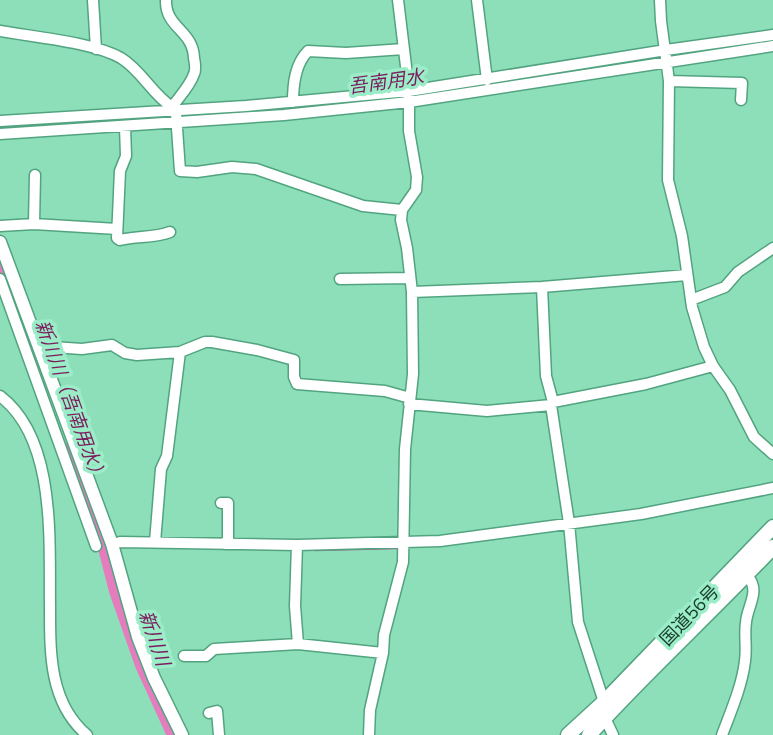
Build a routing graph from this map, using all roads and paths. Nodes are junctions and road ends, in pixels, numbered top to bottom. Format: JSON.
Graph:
{"nodes":[{"id":1,"x":93,"y":0,"type":"edge"},
{"id":2,"x":166,"y":0,"type":"edge"},
{"id":3,"x":398,"y":0,"type":"edge"},
{"id":4,"x":477,"y":0,"type":"edge"},
{"id":5,"x":660,"y":0,"type":"edge"},
{"id":6,"x":0,"y":31,"type":"edge"},
{"id":7,"x":773,"y":35,"type":"edge"},
{"id":8,"x":773,"y":46,"type":"edge"},
{"id":9,"x":96,"y":49,"type":"junction"},
{"id":10,"x":404,"y":49,"type":"junction"},
{"id":11,"x":667,"y":57,"type":"junction"},
{"id":12,"x":487,"y":80,"type":"junction"},
{"id":13,"x":669,"y":81,"type":"junction"},
{"id":14,"x":409,"y":97,"type":"junction"},
{"id":15,"x":741,"y":100,"type":"dead end"},
{"id":16,"x":293,"y":102,"type":"junction"},
{"id":17,"x":175,"y":115,"type":"junction"},
{"id":18,"x":0,"y":121,"type":"edge"},
{"id":19,"x":125,"y":126,"type":"junction"},
{"id":20,"x":0,"y":134,"type":"edge"},
{"id":21,"x":34,"y":175,"type":"dead end"},
{"id":22,"x":402,"y":210,"type":"junction"},
{"id":23,"x":34,"y":224,"type":"junction"},
{"id":24,"x":0,"y":226,"type":"edge"},
{"id":25,"x":117,"y":229,"type":"junction"},
{"id":26,"x":170,"y":232,"type":"dead end"},
{"id":27,"x":0,"y":242,"type":"edge"},
{"id":28,"x":773,"y":248,"type":"edge"},
{"id":29,"x":687,"y":275,"type":"junction"},
{"id":30,"x":410,"y":278,"type":"junction"},
{"id":31,"x":0,"y":279,"type":"edge"},
{"id":32,"x":340,"y":279,"type":"dead end"},
{"id":33,"x":542,"y":287,"type":"junction"},
{"id":34,"x":412,"y":292,"type":"junction"},
{"id":35,"x":691,"y":300,"type":"junction"},
{"id":36,"x":38,"y":346,"type":"junction"},
{"id":37,"x":180,"y":352,"type":"junction"},
{"id":38,"x":713,"y":366,"type":"junction"},
{"id":39,"x":0,"y":396,"type":"edge"},
{"id":40,"x":410,"y":401,"type":"junction"},
{"id":41,"x":552,"y":403,"type":"junction"},
{"id":42,"x":773,"y":454,"type":"edge"},
{"id":43,"x":773,"y":488,"type":"edge"},
{"id":44,"x":220,"y":503,"type":"dead end"},
{"id":45,"x":569,"y":523,"type":"junction"},
{"id":46,"x":773,"y":527,"type":"edge"},
{"id":47,"x":155,"y":542,"type":"junction"},
{"id":48,"x":104,"y":543,"type":"junction"},
{"id":49,"x":405,"y":543,"type":"junction"},
{"id":50,"x":225,"y":544,"type":"junction"},
{"id":51,"x":298,"y":545,"type":"junction"},
{"id":52,"x":773,"y":547,"type":"edge"},
{"id":53,"x":747,"y":575,"type":"junction"},
{"id":54,"x":298,"y":644,"type":"junction"},
{"id":55,"x":383,"y":653,"type":"junction"},
{"id":56,"x":184,"y":656,"type":"dead end"},
{"id":57,"x":604,"y":702,"type":"junction"},
{"id":58,"x":209,"y":713,"type":"dead end"},
{"id":59,"x":605,"y":718,"type":"junction"},
{"id":60,"x":87,"y":735,"type":"edge"},
{"id":61,"x":183,"y":735,"type":"edge"},
{"id":62,"x":219,"y":735,"type":"edge"},
{"id":63,"x":369,"y":735,"type":"edge"},
{"id":64,"x":568,"y":735,"type":"edge"},
{"id":65,"x":589,"y":735,"type":"edge"},
{"id":66,"x":613,"y":735,"type":"edge"},
{"id":67,"x":722,"y":735,"type":"edge"}],
"edges":[{"from":1,"to":9,"type":"street"},
{"from":2,"to":17,"type":"street"},
{"from":3,"to":10,"type":"street"},
{"from":4,"to":12,"type":"street"},
{"from":5,"to":11,"type":"street"},
{"from":6,"to":9,"type":"street"},
{"from":7,"to":11,"type":"street"},
{"from":8,"to":11,"type":"street"},
{"from":9,"to":17,"type":"street"},
{"from":10,"to":14,"type":"street"},
{"from":10,"to":16,"type":"street"},
{"from":11,"to":12,"type":"street"},
{"from":11,"to":13,"type":"street"},
{"from":11,"to":14,"type":"street"},
{"from":12,"to":14,"type":"street"},
{"from":13,"to":15,"type":"street"},
{"from":13,"to":29,"type":"street"},
{"from":14,"to":16,"type":"street"},
{"from":14,"to":17,"type":"street"},
{"from":14,"to":22,"type":"street"},
{"from":16,"to":17,"type":"street"},
{"from":17,"to":18,"type":"street"},
{"from":17,"to":19,"type":"street"},
{"from":17,"to":22,"type":"street"},
{"from":19,"to":20,"type":"street"},
{"from":19,"to":25,"type":"street"},
{"from":21,"to":23,"type":"street"},
{"from":22,"to":30,"type":"street"},
{"from":23,"to":24,"type":"street"},
{"from":23,"to":25,"type":"street"},
{"from":25,"to":26,"type":"street"},
{"from":27,"to":36,"type":"main road"},
{"from":28,"to":35,"type":"street"},
{"from":29,"to":33,"type":"street"},
{"from":29,"to":35,"type":"street"},
{"from":30,"to":32,"type":"street"},
{"from":30,"to":34,"type":"street"},
{"from":31,"to":48,"type":"street"},
{"from":33,"to":34,"type":"street"},
{"from":33,"to":41,"type":"street"},
{"from":34,"to":40,"type":"street"},
{"from":35,"to":38,"type":"street"},
{"from":36,"to":37,"type":"street"},
{"from":36,"to":48,"type":"main road"},
{"from":37,"to":40,"type":"street"},
{"from":37,"to":47,"type":"street"},
{"from":38,"to":41,"type":"street"},
{"from":38,"to":42,"type":"street"},
{"from":39,"to":60,"type":"street"},
{"from":40,"to":41,"type":"street"},
{"from":40,"to":49,"type":"street"},
{"from":41,"to":45,"type":"street"},
{"from":43,"to":45,"type":"street"},
{"from":44,"to":50,"type":"street"},
{"from":45,"to":49,"type":"street"},
{"from":45,"to":57,"type":"street"},
{"from":46,"to":57,"type":"highway","name":"国道56号"},
{"from":47,"to":48,"type":"street"},
{"from":47,"to":50,"type":"street"},
{"from":48,"to":61,"type":"main road"},
{"from":49,"to":51,"type":"street"},
{"from":49,"to":55,"type":"street"},
{"from":50,"to":51,"type":"street"},
{"from":51,"to":54,"type":"street"},
{"from":52,"to":53,"type":"highway","name":"国道56号"},
{"from":53,"to":59,"type":"highway","name":"国道56号"},
{"from":53,"to":67,"type":"street"},
{"from":54,"to":55,"type":"street"},
{"from":54,"to":56,"type":"street"},
{"from":55,"to":63,"type":"street"},
{"from":57,"to":59,"type":"street"},
{"from":57,"to":64,"type":"highway","name":"国道56号"},
{"from":58,"to":62,"type":"street"},
{"from":59,"to":65,"type":"highway","name":"国道56号"},
{"from":59,"to":66,"type":"street"}]}
